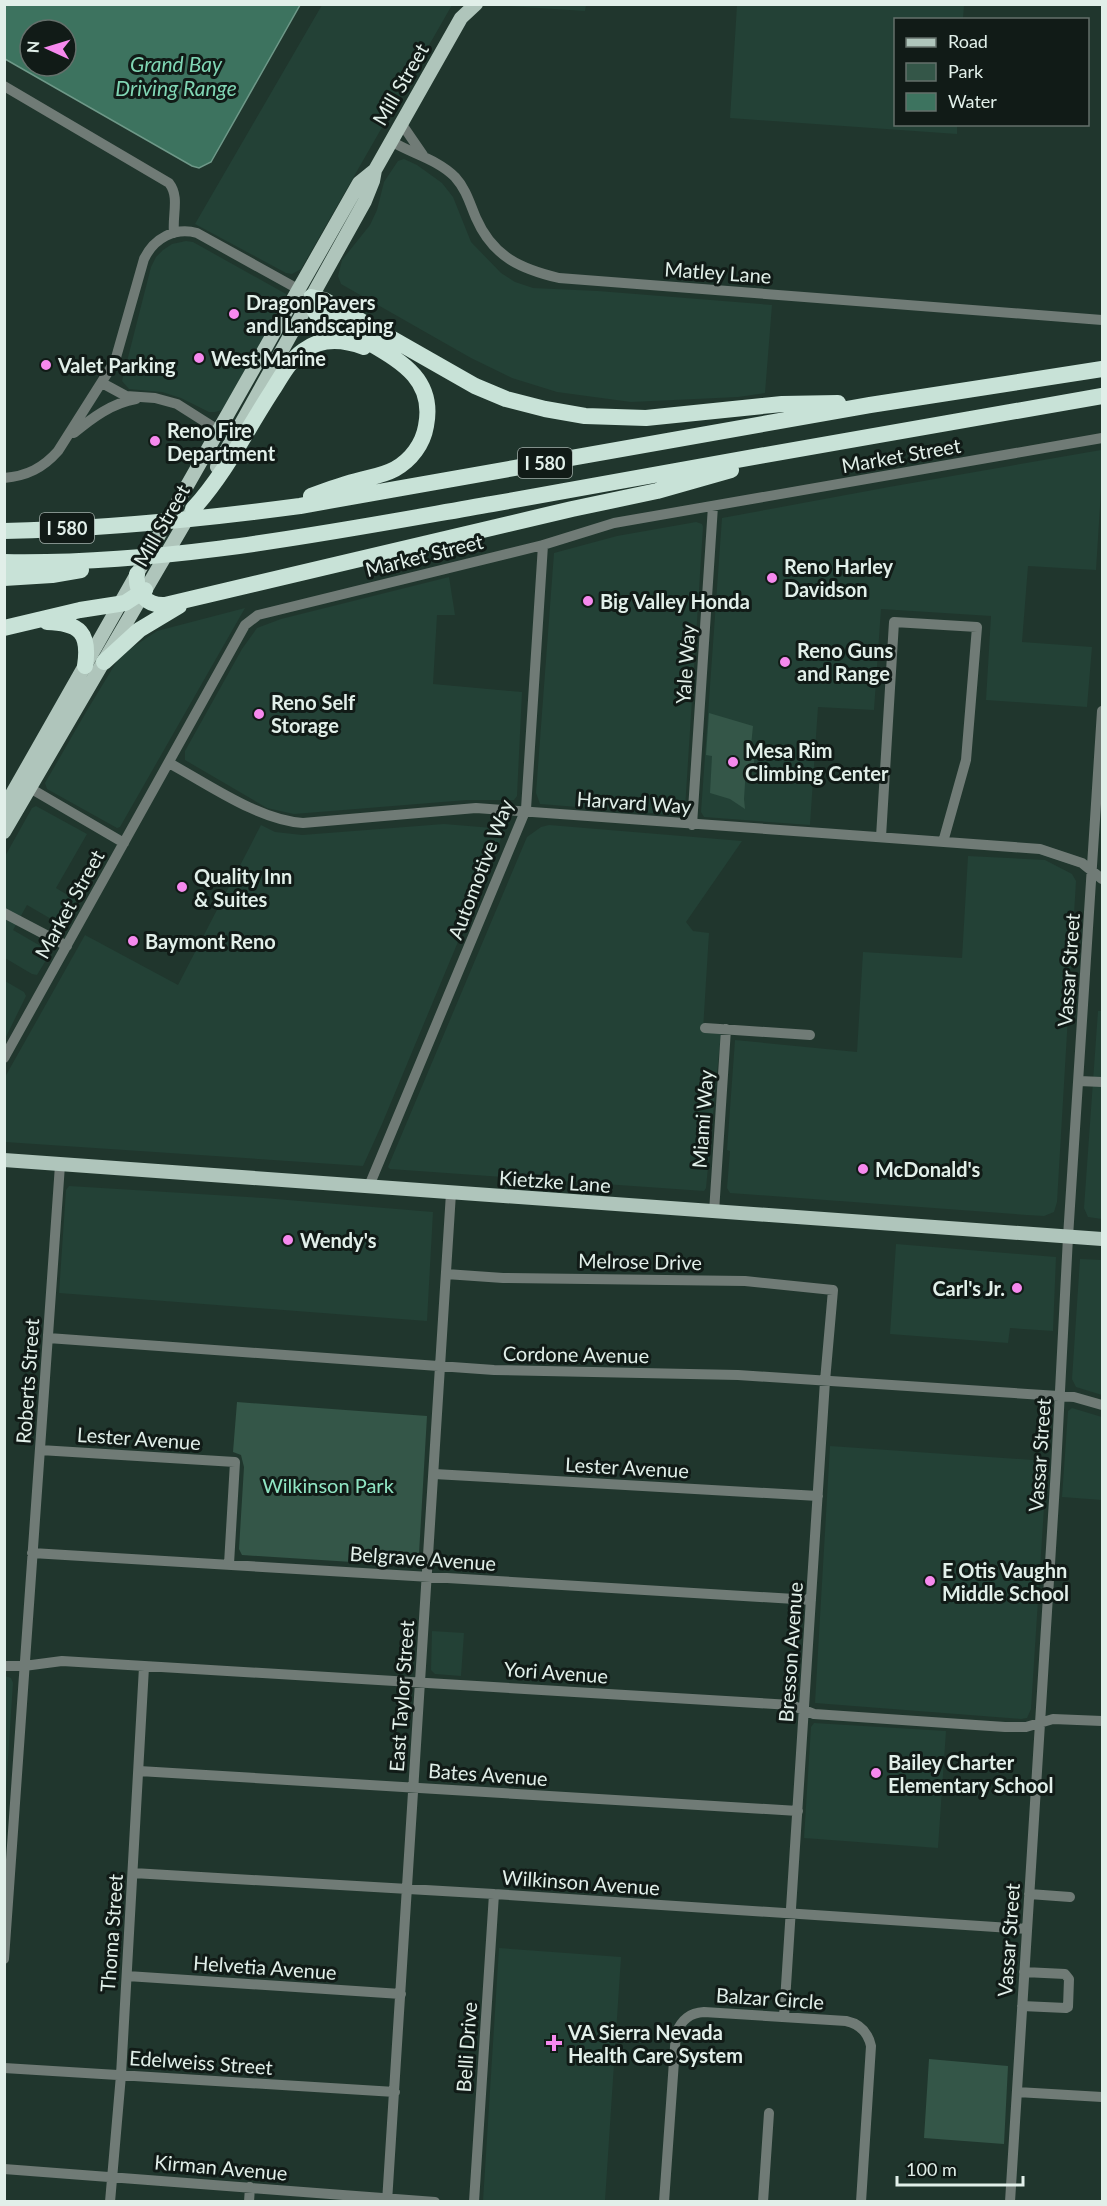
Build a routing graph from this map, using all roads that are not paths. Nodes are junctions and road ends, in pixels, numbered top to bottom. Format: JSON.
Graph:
{"nodes":[{"id":1,"x":476,"y":4,"type":"edge"},
{"id":2,"x":461,"y":11,"type":"edge"},
{"id":3,"x":4,"y":86,"type":"edge"},
{"id":4,"x":401,"y":123,"type":"junction"},
{"id":5,"x":391,"y":141,"type":"junction"},
{"id":6,"x":423,"y":155,"type":"junction"},
{"id":7,"x":174,"y":233,"type":"junction"},
{"id":8,"x":304,"y":293,"type":"junction"},
{"id":9,"x":1102,"y":320,"type":"edge"},
{"id":10,"x":399,"y":360,"type":"junction"},
{"id":11,"x":1095,"y":370,"type":"edge"},
{"id":12,"x":102,"y":383,"type":"junction"},
{"id":13,"x":1095,"y":397,"type":"edge"},
{"id":14,"x":147,"y":398,"type":"junction"},
{"id":15,"x":870,"y":405,"type":"junction"},
{"id":16,"x":218,"y":430,"type":"junction"},
{"id":17,"x":1102,"y":438,"type":"edge"},
{"id":18,"x":58,"y":451,"type":"junction"},
{"id":19,"x":777,"y":454,"type":"junction"},
{"id":20,"x":4,"y":478,"type":"edge"},
{"id":21,"x":713,"y":506,"type":"junction"},
{"id":22,"x":193,"y":509,"type":"junction"},
{"id":23,"x":262,"y":511,"type":"junction"},
{"id":24,"x":4,"y":531,"type":"edge"},
{"id":25,"x":543,"y":545,"type":"junction"},
{"id":26,"x":116,"y":559,"type":"junction"},
{"id":27,"x":4,"y":562,"type":"edge"},
{"id":28,"x":137,"y":574,"type":"junction"},
{"id":29,"x":4,"y":578,"type":"edge"},
{"id":30,"x":142,"y":594,"type":"junction"},
{"id":31,"x":208,"y":594,"type":"junction"},
{"id":32,"x":119,"y":604,"type":"junction"},
{"id":33,"x":37,"y":622,"type":"junction"},
{"id":34,"x":4,"y":628,"type":"edge"},
{"id":35,"x":104,"y":662,"type":"junction"},
{"id":36,"x":85,"y":666,"type":"junction"},
{"id":37,"x":1102,"y":711,"type":"edge"},
{"id":38,"x":169,"y":763,"type":"junction"},
{"id":39,"x":24,"y":785,"type":"junction"},
{"id":40,"x":4,"y":808,"type":"edge"},
{"id":41,"x":525,"y":812,"type":"junction"},
{"id":42,"x":692,"y":825,"type":"junction"},
{"id":43,"x":4,"y":832,"type":"edge"},
{"id":44,"x":881,"y":837,"type":"junction"},
{"id":45,"x":943,"y":842,"type":"junction"},
{"id":46,"x":124,"y":843,"type":"junction"},
{"id":47,"x":1092,"y":871,"type":"junction"},
{"id":48,"x":1102,"y":879,"type":"edge"},
{"id":49,"x":4,"y":913,"type":"edge"},
{"id":50,"x":67,"y":946,"type":"junction"},
{"id":51,"x":705,"y":1028,"type":"dead end"},
{"id":52,"x":726,"y":1029,"type":"junction"},
{"id":53,"x":810,"y":1035,"type":"dead end"},
{"id":54,"x":4,"y":1058,"type":"edge"},
{"id":55,"x":1079,"y":1081,"type":"junction"},
{"id":56,"x":1102,"y":1082,"type":"edge"},
{"id":57,"x":4,"y":1160,"type":"edge"},
{"id":58,"x":60,"y":1165,"type":"junction"},
{"id":59,"x":369,"y":1186,"type":"junction"},
{"id":60,"x":451,"y":1193,"type":"junction"},
{"id":61,"x":714,"y":1212,"type":"junction"},
{"id":62,"x":1068,"y":1237,"type":"junction"},
{"id":63,"x":1102,"y":1239,"type":"edge"},
{"id":64,"x":446,"y":1274,"type":"junction"},
{"id":65,"x":833,"y":1290,"type":"joint"},
{"id":66,"x":48,"y":1338,"type":"junction"},
{"id":67,"x":441,"y":1366,"type":"junction"},
{"id":68,"x":825,"y":1381,"type":"junction"},
{"id":69,"x":1060,"y":1397,"type":"junction"},
{"id":70,"x":1102,"y":1405,"type":"edge"},
{"id":71,"x":40,"y":1450,"type":"junction"},
{"id":72,"x":435,"y":1474,"type":"junction"},
{"id":73,"x":818,"y":1496,"type":"junction"},
{"id":74,"x":32,"y":1552,"type":"junction"},
{"id":75,"x":230,"y":1564,"type":"junction"},
{"id":76,"x":428,"y":1576,"type":"junction"},
{"id":77,"x":811,"y":1600,"type":"junction"},
{"id":78,"x":4,"y":1666,"type":"edge"},
{"id":79,"x":24,"y":1666,"type":"junction"},
{"id":80,"x":144,"y":1667,"type":"junction"},
{"id":81,"x":420,"y":1681,"type":"junction"},
{"id":82,"x":804,"y":1711,"type":"junction"},
{"id":83,"x":1102,"y":1721,"type":"edge"},
{"id":84,"x":1039,"y":1724,"type":"junction"},
{"id":85,"x":139,"y":1770,"type":"junction"},
{"id":86,"x":414,"y":1787,"type":"junction"},
{"id":87,"x":798,"y":1811,"type":"junction"},
{"id":88,"x":133,"y":1874,"type":"junction"},
{"id":89,"x":408,"y":1890,"type":"junction"},
{"id":90,"x":494,"y":1894,"type":"junction"},
{"id":91,"x":1029,"y":1894,"type":"junction"},
{"id":92,"x":1070,"y":1897,"type":"dead end"},
{"id":93,"x":791,"y":1914,"type":"junction"},
{"id":94,"x":1027,"y":1929,"type":"junction"},
{"id":95,"x":5,"y":1939,"type":"edge"},
{"id":96,"x":4,"y":1959,"type":"edge"},
{"id":97,"x":1024,"y":1972,"type":"junction"},
{"id":98,"x":127,"y":1976,"type":"junction"},
{"id":99,"x":401,"y":1994,"type":"junction"},
{"id":100,"x":1022,"y":2006,"type":"junction"},
{"id":101,"x":784,"y":2017,"type":"junction"},
{"id":102,"x":4,"y":2068,"type":"edge"},
{"id":103,"x":121,"y":2075,"type":"junction"},
{"id":104,"x":395,"y":2092,"type":"junction"},
{"id":105,"x":1017,"y":2092,"type":"junction"},
{"id":106,"x":1102,"y":2097,"type":"edge"},
{"id":107,"x":769,"y":2113,"type":"dead end"},
{"id":108,"x":4,"y":2169,"type":"edge"},
{"id":109,"x":111,"y":2176,"type":"junction"},
{"id":110,"x":250,"y":2187,"type":"junction"},
{"id":111,"x":387,"y":2200,"type":"edge"},
{"id":112,"x":110,"y":2202,"type":"edge"},
{"id":113,"x":249,"y":2202,"type":"edge"},
{"id":114,"x":435,"y":2202,"type":"edge"},
{"id":115,"x":474,"y":2202,"type":"edge"},
{"id":116,"x":664,"y":2202,"type":"edge"},
{"id":117,"x":763,"y":2202,"type":"edge"},
{"id":118,"x":861,"y":2202,"type":"edge"},
{"id":119,"x":1010,"y":2202,"type":"edge"}],
"edges":[{"from":1,"to":2,"type":"main road","name":"Mill Street"},
{"from":2,"to":4,"type":"main road","name":"Mill Street"},
{"from":3,"to":7,"type":"street"},
{"from":4,"to":5,"type":"main road","name":"Mill Street"},
{"from":4,"to":6,"type":"street"},
{"from":5,"to":6,"type":"street","name":"Matley Lane"},
{"from":5,"to":8,"type":"main road","name":"Mill Street"},
{"from":6,"to":9,"type":"street","name":"Matley Lane"},
{"from":7,"to":8,"type":"street"},
{"from":7,"to":12,"type":"street"},
{"from":8,"to":10,"type":"highway"},
{"from":8,"to":15,"type":"highway"},
{"from":8,"to":16,"type":"main road","name":"Mill Street"},
{"from":8,"to":22,"type":"main road","name":"Mill Street"},
{"from":10,"to":22,"type":"highway"},
{"from":10,"to":23,"type":"highway"},
{"from":11,"to":15,"type":"highway","number":"I 580"},
{"from":12,"to":14,"type":"street"},
{"from":12,"to":18,"type":"street"},
{"from":13,"to":19,"type":"highway","number":"I 580"},
{"from":14,"to":16,"type":"street"},
{"from":14,"to":18,"type":"street"},
{"from":15,"to":23,"type":"highway","number":"I 580"},
{"from":16,"to":28,"type":"main road","name":"Mill Street"},
{"from":17,"to":21,"type":"street","name":"Market Street"},
{"from":18,"to":20,"type":"street"},
{"from":19,"to":26,"type":"highway","number":"I 580"},
{"from":19,"to":31,"type":"highway"},
{"from":21,"to":25,"type":"street","name":"Market Street"},
{"from":21,"to":42,"type":"street","name":"Yale Way"},
{"from":22,"to":30,"type":"main road","name":"Mill Street"},
{"from":23,"to":24,"type":"highway","number":"I 580"},
{"from":25,"to":38,"type":"street","name":"Market Street"},
{"from":25,"to":41,"type":"street","name":"Automotive Way"},
{"from":26,"to":27,"type":"highway","number":"I 580"},
{"from":26,"to":29,"type":"highway"},
{"from":28,"to":30,"type":"highway"},
{"from":28,"to":32,"type":"main road","name":"Mill Street"},
{"from":30,"to":31,"type":"highway"},
{"from":30,"to":32,"type":"highway"},
{"from":30,"to":35,"type":"main road","name":"Mill Street"},
{"from":31,"to":35,"type":"highway"},
{"from":32,"to":33,"type":"highway"},
{"from":32,"to":36,"type":"main road","name":"Mill Street"},
{"from":33,"to":34,"type":"highway"},
{"from":33,"to":36,"type":"highway"},
{"from":35,"to":39,"type":"main road","name":"Mill Street"},
{"from":36,"to":39,"type":"main road","name":"Mill Street"},
{"from":37,"to":47,"type":"street","name":"Vassar Street"},
{"from":38,"to":41,"type":"street","name":"Harvard Way"},
{"from":38,"to":46,"type":"street","name":"Market Street"},
{"from":39,"to":40,"type":"main road","name":"Mill Street"},
{"from":39,"to":43,"type":"main road","name":"Mill Street"},
{"from":39,"to":46,"type":"street"},
{"from":41,"to":42,"type":"street","name":"Harvard Way"},
{"from":41,"to":59,"type":"street","name":"Automotive Way"},
{"from":42,"to":44,"type":"street","name":"Harvard Way"},
{"from":44,"to":45,"type":"street","name":"Harvard Way"},
{"from":44,"to":45,"type":"street"},
{"from":45,"to":47,"type":"street","name":"Harvard Way"},
{"from":46,"to":50,"type":"street","name":"Market Street"},
{"from":47,"to":48,"type":"street","name":"Harvard Way"},
{"from":47,"to":55,"type":"street","name":"Vassar Street"},
{"from":49,"to":50,"type":"street"},
{"from":50,"to":54,"type":"street","name":"Market Street"},
{"from":51,"to":52,"type":"street"},
{"from":52,"to":53,"type":"street"},
{"from":52,"to":61,"type":"street","name":"Miami Way"},
{"from":55,"to":56,"type":"street"},
{"from":55,"to":62,"type":"street","name":"Vassar Street"},
{"from":57,"to":58,"type":"main road","name":"Kietzke Lane"},
{"from":58,"to":59,"type":"main road","name":"Kietzke Lane"},
{"from":58,"to":66,"type":"street","name":"Roberts Street"},
{"from":59,"to":60,"type":"main road","name":"Kietzke Lane"},
{"from":60,"to":61,"type":"main road","name":"Kietzke Lane"},
{"from":60,"to":64,"type":"street","name":"East Taylor Street"},
{"from":61,"to":62,"type":"main road","name":"Kietzke Lane"},
{"from":62,"to":63,"type":"main road","name":"Kietzke Lane"},
{"from":62,"to":69,"type":"street","name":"Vassar Street"},
{"from":64,"to":65,"type":"street","name":"Melrose Drive"},
{"from":64,"to":67,"type":"street","name":"East Taylor Street"},
{"from":65,"to":68,"type":"street","name":"Bresson Avenue"},
{"from":66,"to":67,"type":"street","name":"Cordone Avenue"},
{"from":66,"to":71,"type":"street","name":"Roberts Street"},
{"from":67,"to":68,"type":"street","name":"Cordone Avenue"},
{"from":67,"to":72,"type":"street","name":"East Taylor Street"},
{"from":68,"to":69,"type":"street","name":"Cordone Avenue"},
{"from":68,"to":73,"type":"street","name":"Bresson Avenue"},
{"from":69,"to":70,"type":"street","name":"Cordone Avenue"},
{"from":69,"to":84,"type":"street","name":"Vassar Street"},
{"from":71,"to":74,"type":"street","name":"Roberts Street"},
{"from":71,"to":75,"type":"street","name":"Lester Avenue"},
{"from":72,"to":73,"type":"street","name":"Lester Avenue"},
{"from":72,"to":76,"type":"street","name":"East Taylor Street"},
{"from":73,"to":77,"type":"street","name":"Bresson Avenue"},
{"from":74,"to":75,"type":"street","name":"Belgrave Avenue"},
{"from":74,"to":79,"type":"street","name":"Roberts Street"},
{"from":75,"to":76,"type":"street","name":"Belgrave Avenue"},
{"from":76,"to":77,"type":"street","name":"Belgrave Avenue"},
{"from":76,"to":81,"type":"street","name":"East Taylor Street"},
{"from":77,"to":82,"type":"street","name":"Bresson Avenue"},
{"from":78,"to":79,"type":"street","name":"Yori Avenue"},
{"from":79,"to":80,"type":"street","name":"Yori Avenue"},
{"from":79,"to":95,"type":"street","name":"Roberts Street"},
{"from":80,"to":81,"type":"street","name":"Yori Avenue"},
{"from":80,"to":85,"type":"street","name":"Thoma Street"},
{"from":81,"to":82,"type":"street","name":"Yori Avenue"},
{"from":81,"to":86,"type":"street","name":"East Taylor Street"},
{"from":82,"to":84,"type":"street","name":"Yori Avenue"},
{"from":82,"to":87,"type":"street","name":"Bresson Avenue"},
{"from":83,"to":84,"type":"street","name":"Yori Avenue"},
{"from":84,"to":91,"type":"street","name":"Vassar Street"},
{"from":85,"to":86,"type":"street","name":"Bates Avenue"},
{"from":85,"to":88,"type":"street","name":"Thoma Street"},
{"from":86,"to":87,"type":"street","name":"Bates Avenue"},
{"from":86,"to":89,"type":"street","name":"East Taylor Street"},
{"from":87,"to":93,"type":"street","name":"Bresson Avenue"},
{"from":88,"to":89,"type":"street","name":"Wilkinson Avenue"},
{"from":88,"to":98,"type":"street","name":"Thoma Street"},
{"from":89,"to":90,"type":"street","name":"Wilkinson Avenue"},
{"from":89,"to":99,"type":"street","name":"East Taylor Street"},
{"from":90,"to":93,"type":"street","name":"Wilkinson Avenue"},
{"from":90,"to":115,"type":"street","name":"Belli Drive"},
{"from":91,"to":92,"type":"street"},
{"from":91,"to":94,"type":"street","name":"Vassar Street"},
{"from":93,"to":94,"type":"street","name":"Wilkinson Avenue"},
{"from":93,"to":101,"type":"street","name":"Bresson Avenue"},
{"from":94,"to":97,"type":"street","name":"Vassar Street"},
{"from":95,"to":96,"type":"street","name":"Roberts Street"},
{"from":97,"to":100,"type":"street","name":"Vassar Street"},
{"from":97,"to":100,"type":"street"},
{"from":98,"to":99,"type":"street","name":"Helvetia Avenue"},
{"from":98,"to":103,"type":"street","name":"Thoma Street"},
{"from":99,"to":104,"type":"street","name":"East Taylor Street"},
{"from":100,"to":105,"type":"street","name":"Vassar Street"},
{"from":101,"to":116,"type":"street","name":"Balzar Circle"},
{"from":101,"to":118,"type":"street","name":"Balzar Circle"},
{"from":102,"to":103,"type":"street","name":"Edelweiss Street"},
{"from":103,"to":104,"type":"street","name":"Edelweiss Street"},
{"from":103,"to":109,"type":"street","name":"Thoma Street"},
{"from":104,"to":111,"type":"street","name":"East Taylor Street"},
{"from":105,"to":106,"type":"street"},
{"from":105,"to":119,"type":"street","name":"Vassar Street"},
{"from":107,"to":117,"type":"street"},
{"from":108,"to":109,"type":"street","name":"Kirman Avenue"},
{"from":109,"to":110,"type":"street","name":"Kirman Avenue"},
{"from":109,"to":112,"type":"street","name":"Thoma Street"},
{"from":110,"to":111,"type":"street","name":"Kirman Avenue"},
{"from":110,"to":113,"type":"street"},
{"from":111,"to":114,"type":"street","name":"Kirman Avenue"}]}
